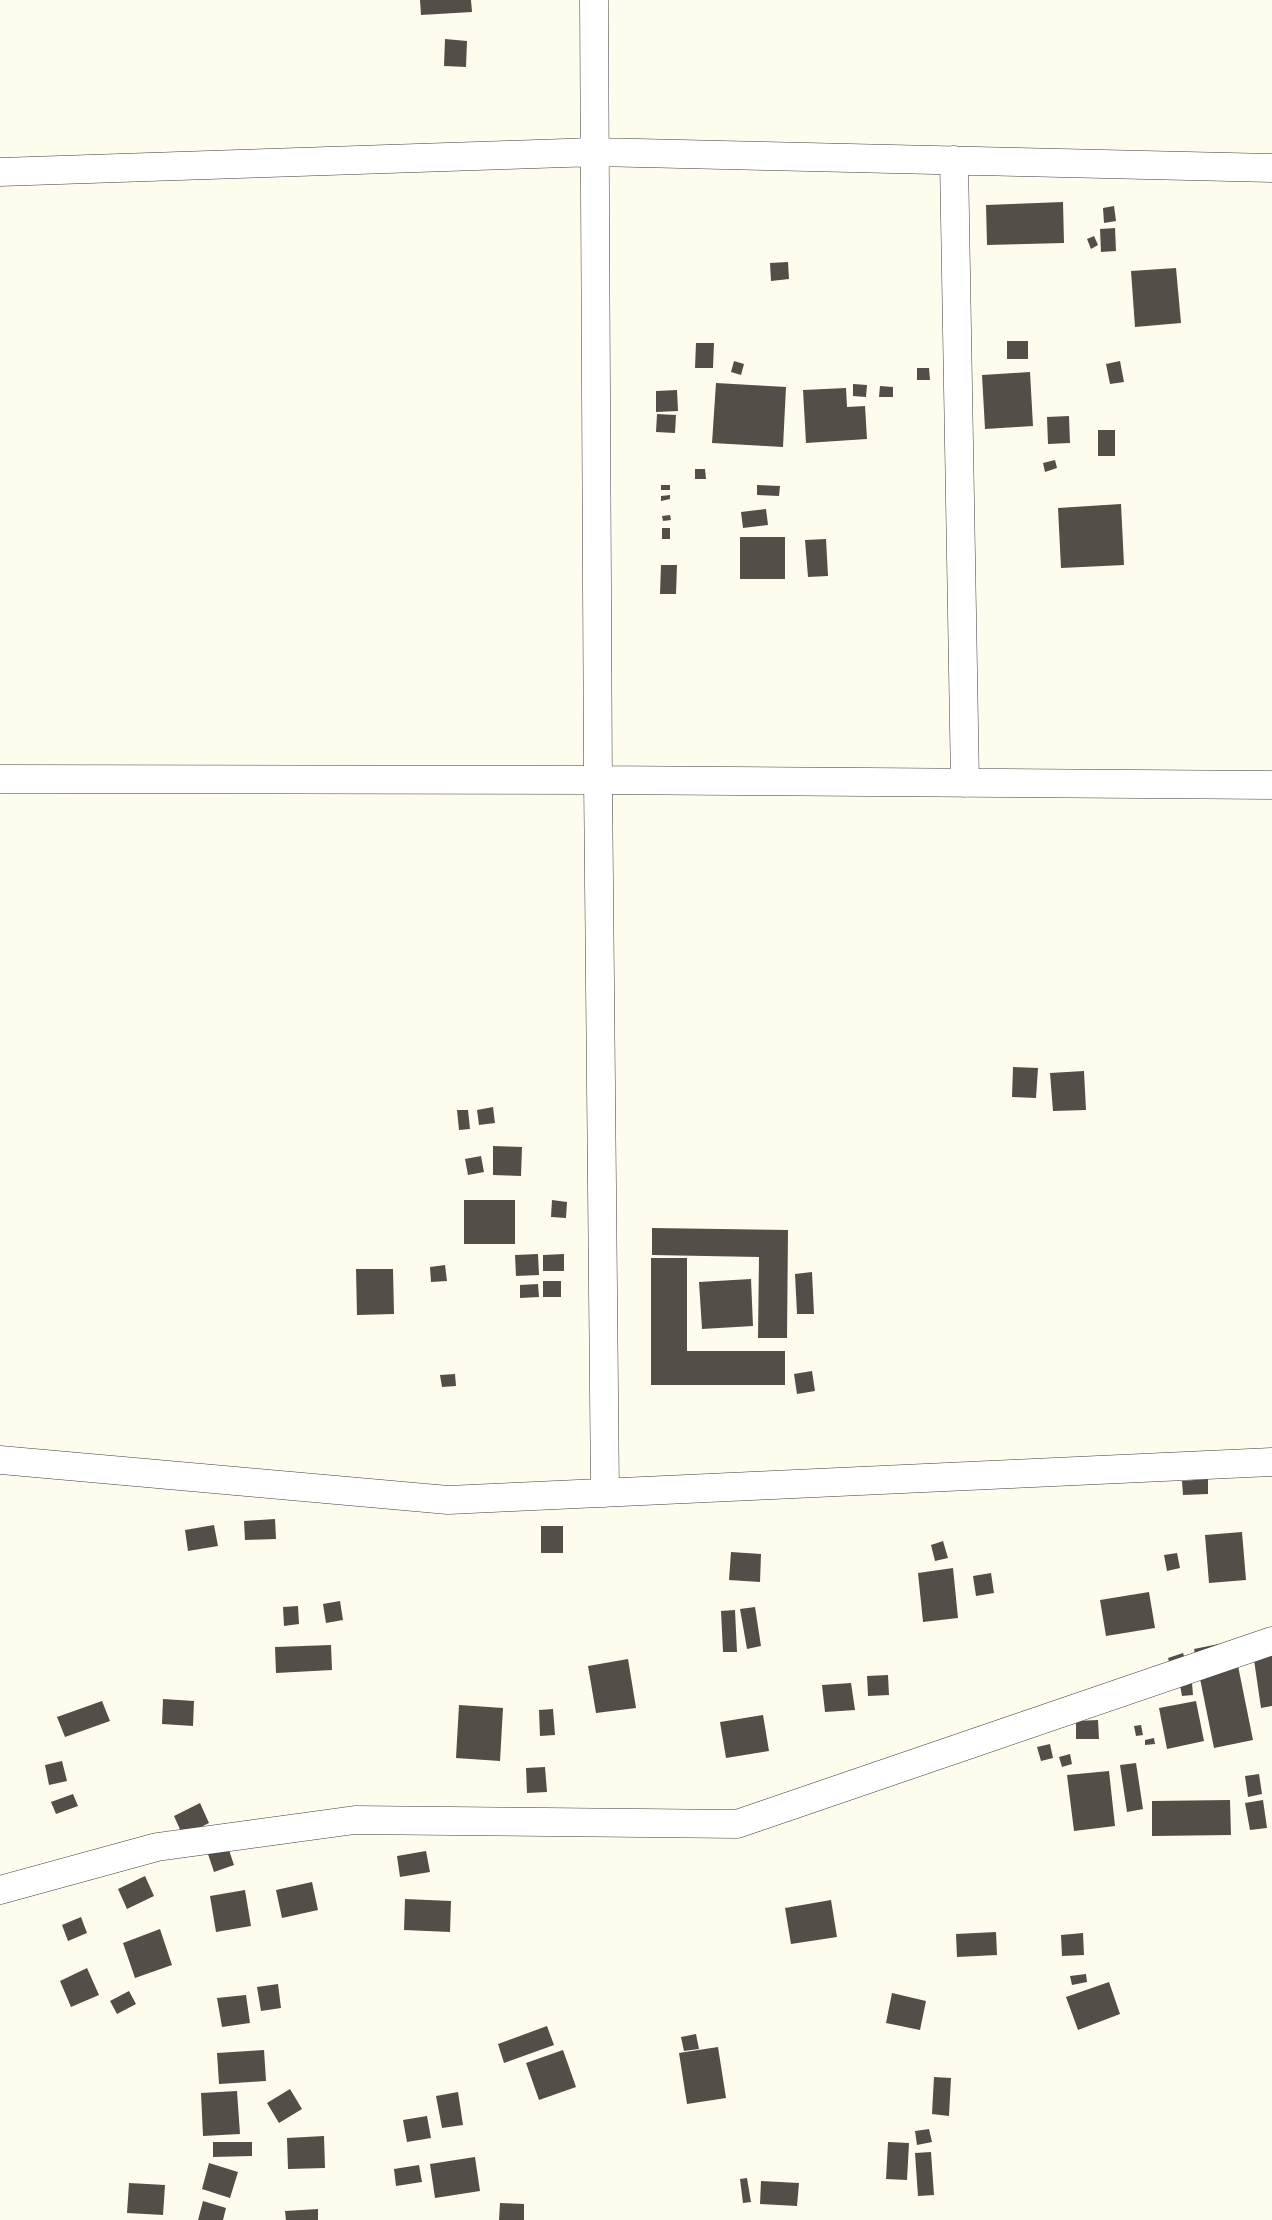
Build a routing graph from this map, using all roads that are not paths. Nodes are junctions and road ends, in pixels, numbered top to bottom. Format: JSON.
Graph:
{"nodes":[{"id":1,"x":594,"y":0,"type":"edge"},
{"id":2,"x":596,"y":152,"type":"junction"},
{"id":3,"x":954,"y":160,"type":"junction"},
{"id":4,"x":1272,"y":168,"type":"edge"},
{"id":5,"x":0,"y":172,"type":"edge"},
{"id":6,"x":0,"y":779,"type":"edge"},
{"id":7,"x":598,"y":780,"type":"junction"},
{"id":8,"x":965,"y":783,"type":"junction"},
{"id":9,"x":1272,"y":785,"type":"edge"},
{"id":10,"x":0,"y":1460,"type":"edge"},
{"id":11,"x":1272,"y":1462,"type":"edge"},
{"id":12,"x":605,"y":1493,"type":"junction"},
{"id":13,"x":1272,"y":1641,"type":"edge"},
{"id":14,"x":0,"y":1890,"type":"edge"}],
"edges":[{"from":1,"to":2,"type":"street"},
{"from":2,"to":3,"type":"street"},
{"from":2,"to":5,"type":"street"},
{"from":2,"to":7,"type":"street"},
{"from":3,"to":4,"type":"street"},
{"from":3,"to":8,"type":"street"},
{"from":6,"to":7,"type":"street"},
{"from":7,"to":8,"type":"street"},
{"from":7,"to":12,"type":"street"},
{"from":8,"to":9,"type":"street"},
{"from":10,"to":12,"type":"street"},
{"from":11,"to":12,"type":"street"},
{"from":13,"to":14,"type":"street"}]}
